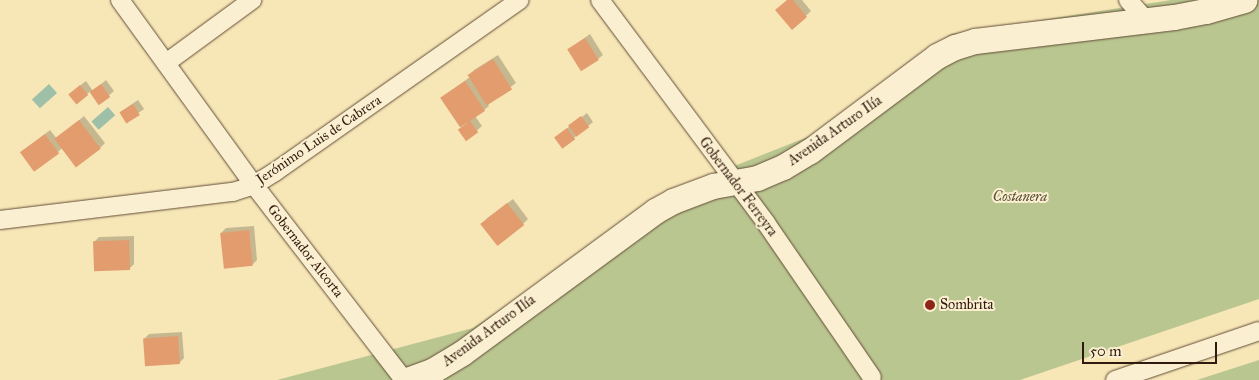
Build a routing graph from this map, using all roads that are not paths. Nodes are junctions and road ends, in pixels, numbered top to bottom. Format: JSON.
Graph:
{"nodes":[{"id":1,"x":120,"y":0,"type":"edge"},
{"id":2,"x":252,"y":0,"type":"edge"},
{"id":3,"x":520,"y":0,"type":"edge"},
{"id":4,"x":600,"y":0,"type":"edge"},
{"id":5,"x":1128,"y":0,"type":"edge"},
{"id":6,"x":1244,"y":0,"type":"edge"},
{"id":7,"x":1146,"y":20,"type":"junction"},
{"id":8,"x":166,"y":62,"type":"junction"},
{"id":9,"x":732,"y":181,"type":"junction"},
{"id":10,"x":254,"y":185,"type":"junction"},
{"id":11,"x":0,"y":220,"type":"edge"},
{"id":12,"x":1259,"y":330,"type":"edge"},
{"id":13,"x":872,"y":378,"type":"dead end"},
{"id":14,"x":406,"y":380,"type":"edge"},
{"id":15,"x":1115,"y":380,"type":"edge"}],
"edges":[{"from":1,"to":8,"type":"street","name":"Gobernador Alcorta"},
{"from":2,"to":8,"type":"street"},
{"from":3,"to":10,"type":"street","name":"Jerónimo Luis de Cabrera"},
{"from":4,"to":9,"type":"street","name":"Gobernador Ferreyra"},
{"from":5,"to":7,"type":"street"},
{"from":6,"to":7,"type":"main road","name":"Avenida Arturo Ilía"},
{"from":7,"to":9,"type":"main road","name":"Avenida Arturo Ilía"},
{"from":8,"to":10,"type":"street","name":"Gobernador Alcorta"},
{"from":9,"to":13,"type":"street","name":"Gobernador Ferreyra"},
{"from":9,"to":14,"type":"main road","name":"Avenida Arturo Ilía"},
{"from":10,"to":11,"type":"street","name":"Jerónimo Luis de Cabrera"},
{"from":10,"to":14,"type":"street","name":"Gobernador Alcorta"},
{"from":12,"to":15,"type":"street"}]}
